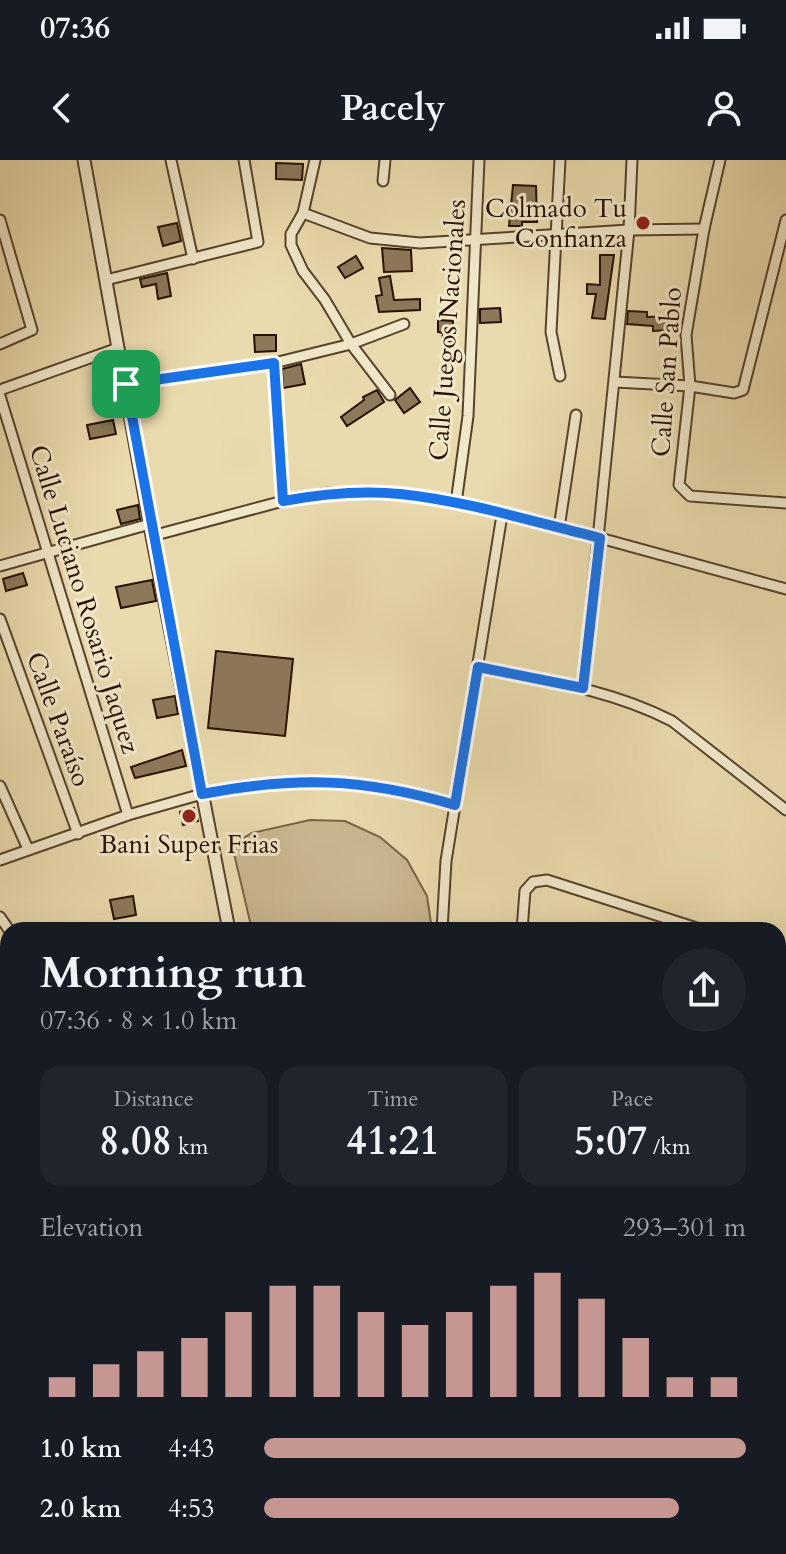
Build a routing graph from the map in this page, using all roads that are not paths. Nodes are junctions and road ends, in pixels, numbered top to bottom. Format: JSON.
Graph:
{"nodes":[{"id":1,"x":84,"y":160,"type":"edge"},
{"id":2,"x":171,"y":160,"type":"edge"},
{"id":3,"x":244,"y":160,"type":"edge"},
{"id":4,"x":315,"y":160,"type":"edge"},
{"id":5,"x":385,"y":160,"type":"edge"},
{"id":6,"x":479,"y":160,"type":"edge"},
{"id":7,"x":560,"y":160,"type":"edge"},
{"id":8,"x":632,"y":160,"type":"edge"},
{"id":9,"x":720,"y":160,"type":"edge"},
{"id":10,"x":383,"y":181,"type":"dead end"},
{"id":11,"x":303,"y":213,"type":"junction"},
{"id":12,"x":0,"y":220,"type":"edge"},
{"id":13,"x":786,"y":220,"type":"edge"},
{"id":14,"x":704,"y":229,"type":"junction"},
{"id":15,"x":629,"y":230,"type":"junction"},
{"id":16,"x":555,"y":234,"type":"junction"},
{"id":17,"x":477,"y":238,"type":"junction"},
{"id":18,"x":193,"y":259,"type":"junction"},
{"id":19,"x":106,"y":280,"type":"junction"},
{"id":20,"x":404,"y":324,"type":"dead end"},
{"id":21,"x":0,"y":344,"type":"edge"},
{"id":22,"x":351,"y":344,"type":"junction"},
{"id":23,"x":118,"y":348,"type":"junction"},
{"id":24,"x":274,"y":363,"type":"junction"},
{"id":25,"x":560,"y":376,"type":"dead end"},
{"id":26,"x":615,"y":382,"type":"junction"},
{"id":27,"x":126,"y":384,"type":"junction"},
{"id":28,"x":690,"y":386,"type":"junction"},
{"id":29,"x":0,"y":393,"type":"edge"},
{"id":30,"x":390,"y":395,"type":"dead end"},
{"id":31,"x":576,"y":415,"type":"dead end"},
{"id":32,"x":283,"y":501,"type":"junction"},
{"id":33,"x":456,"y":503,"type":"junction"},
{"id":34,"x":786,"y":503,"type":"edge"},
{"id":35,"x":502,"y":515,"type":"junction"},
{"id":36,"x":559,"y":528,"type":"junction"},
{"id":37,"x":151,"y":530,"type":"junction"},
{"id":38,"x":600,"y":538,"type":"junction"},
{"id":39,"x":48,"y":552,"type":"junction"},
{"id":40,"x":0,"y":566,"type":"edge"},
{"id":41,"x":786,"y":589,"type":"edge"},
{"id":42,"x":0,"y":619,"type":"edge"},
{"id":43,"x":478,"y":667,"type":"junction"},
{"id":44,"x":583,"y":688,"type":"junction"},
{"id":45,"x":0,"y":786,"type":"edge"},
{"id":46,"x":202,"y":794,"type":"junction"},
{"id":47,"x":786,"y":810,"type":"edge"},
{"id":48,"x":128,"y":815,"type":"junction"},
{"id":49,"x":78,"y":834,"type":"junction"},
{"id":50,"x":28,"y":849,"type":"junction"},
{"id":51,"x":0,"y":860,"type":"edge"},
{"id":52,"x":227,"y":922,"type":"edge"},
{"id":53,"x":442,"y":922,"type":"edge"},
{"id":54,"x":523,"y":922,"type":"edge"},
{"id":55,"x":678,"y":922,"type":"edge"}],
"edges":[{"from":1,"to":19,"type":"street"},
{"from":2,"to":18,"type":"street"},
{"from":3,"to":18,"type":"street"},
{"from":4,"to":11,"type":"street"},
{"from":5,"to":10,"type":"street"},
{"from":6,"to":17,"type":"street","name":"Calle Juegos Nacionales"},
{"from":7,"to":16,"type":"street"},
{"from":8,"to":15,"type":"street"},
{"from":9,"to":14,"type":"street","name":"Calle San Pablo"},
{"from":11,"to":17,"type":"street"},
{"from":11,"to":22,"type":"street"},
{"from":12,"to":21,"type":"street"},
{"from":13,"to":28,"type":"street"},
{"from":14,"to":15,"type":"street"},
{"from":14,"to":28,"type":"street","name":"Calle San Pablo"},
{"from":15,"to":16,"type":"street"},
{"from":15,"to":26,"type":"street"},
{"from":16,"to":17,"type":"street"},
{"from":16,"to":25,"type":"street"},
{"from":17,"to":33,"type":"street","name":"Calle Juegos Nacionales"},
{"from":18,"to":19,"type":"street"},
{"from":19,"to":23,"type":"street"},
{"from":20,"to":22,"type":"street"},
{"from":22,"to":24,"type":"street"},
{"from":22,"to":30,"type":"street"},
{"from":23,"to":27,"type":"street"},
{"from":23,"to":29,"type":"street"},
{"from":24,"to":27,"type":"street"},
{"from":24,"to":32,"type":"street"},
{"from":26,"to":28,"type":"street"},
{"from":26,"to":38,"type":"street"},
{"from":27,"to":37,"type":"street"},
{"from":28,"to":34,"type":"street","name":"Calle San Pablo"},
{"from":29,"to":39,"type":"street","name":"Calle Luciano Rosario Jaquez"},
{"from":31,"to":36,"type":"street"},
{"from":32,"to":33,"type":"street"},
{"from":32,"to":37,"type":"street"},
{"from":33,"to":35,"type":"street"},
{"from":35,"to":36,"type":"street"},
{"from":35,"to":43,"type":"street"},
{"from":36,"to":38,"type":"street"},
{"from":37,"to":39,"type":"street"},
{"from":37,"to":46,"type":"street"},
{"from":38,"to":41,"type":"street"},
{"from":38,"to":44,"type":"street"},
{"from":39,"to":40,"type":"street"},
{"from":39,"to":48,"type":"street","name":"Calle Luciano Rosario Jaquez"},
{"from":42,"to":49,"type":"street","name":"Calle Paraíso"},
{"from":43,"to":44,"type":"street"},
{"from":43,"to":53,"type":"street"},
{"from":44,"to":47,"type":"street"},
{"from":45,"to":50,"type":"street"},
{"from":46,"to":48,"type":"street"},
{"from":46,"to":52,"type":"street"},
{"from":48,"to":49,"type":"street"},
{"from":49,"to":50,"type":"street"},
{"from":50,"to":51,"type":"street"},
{"from":54,"to":55,"type":"street"}]}
